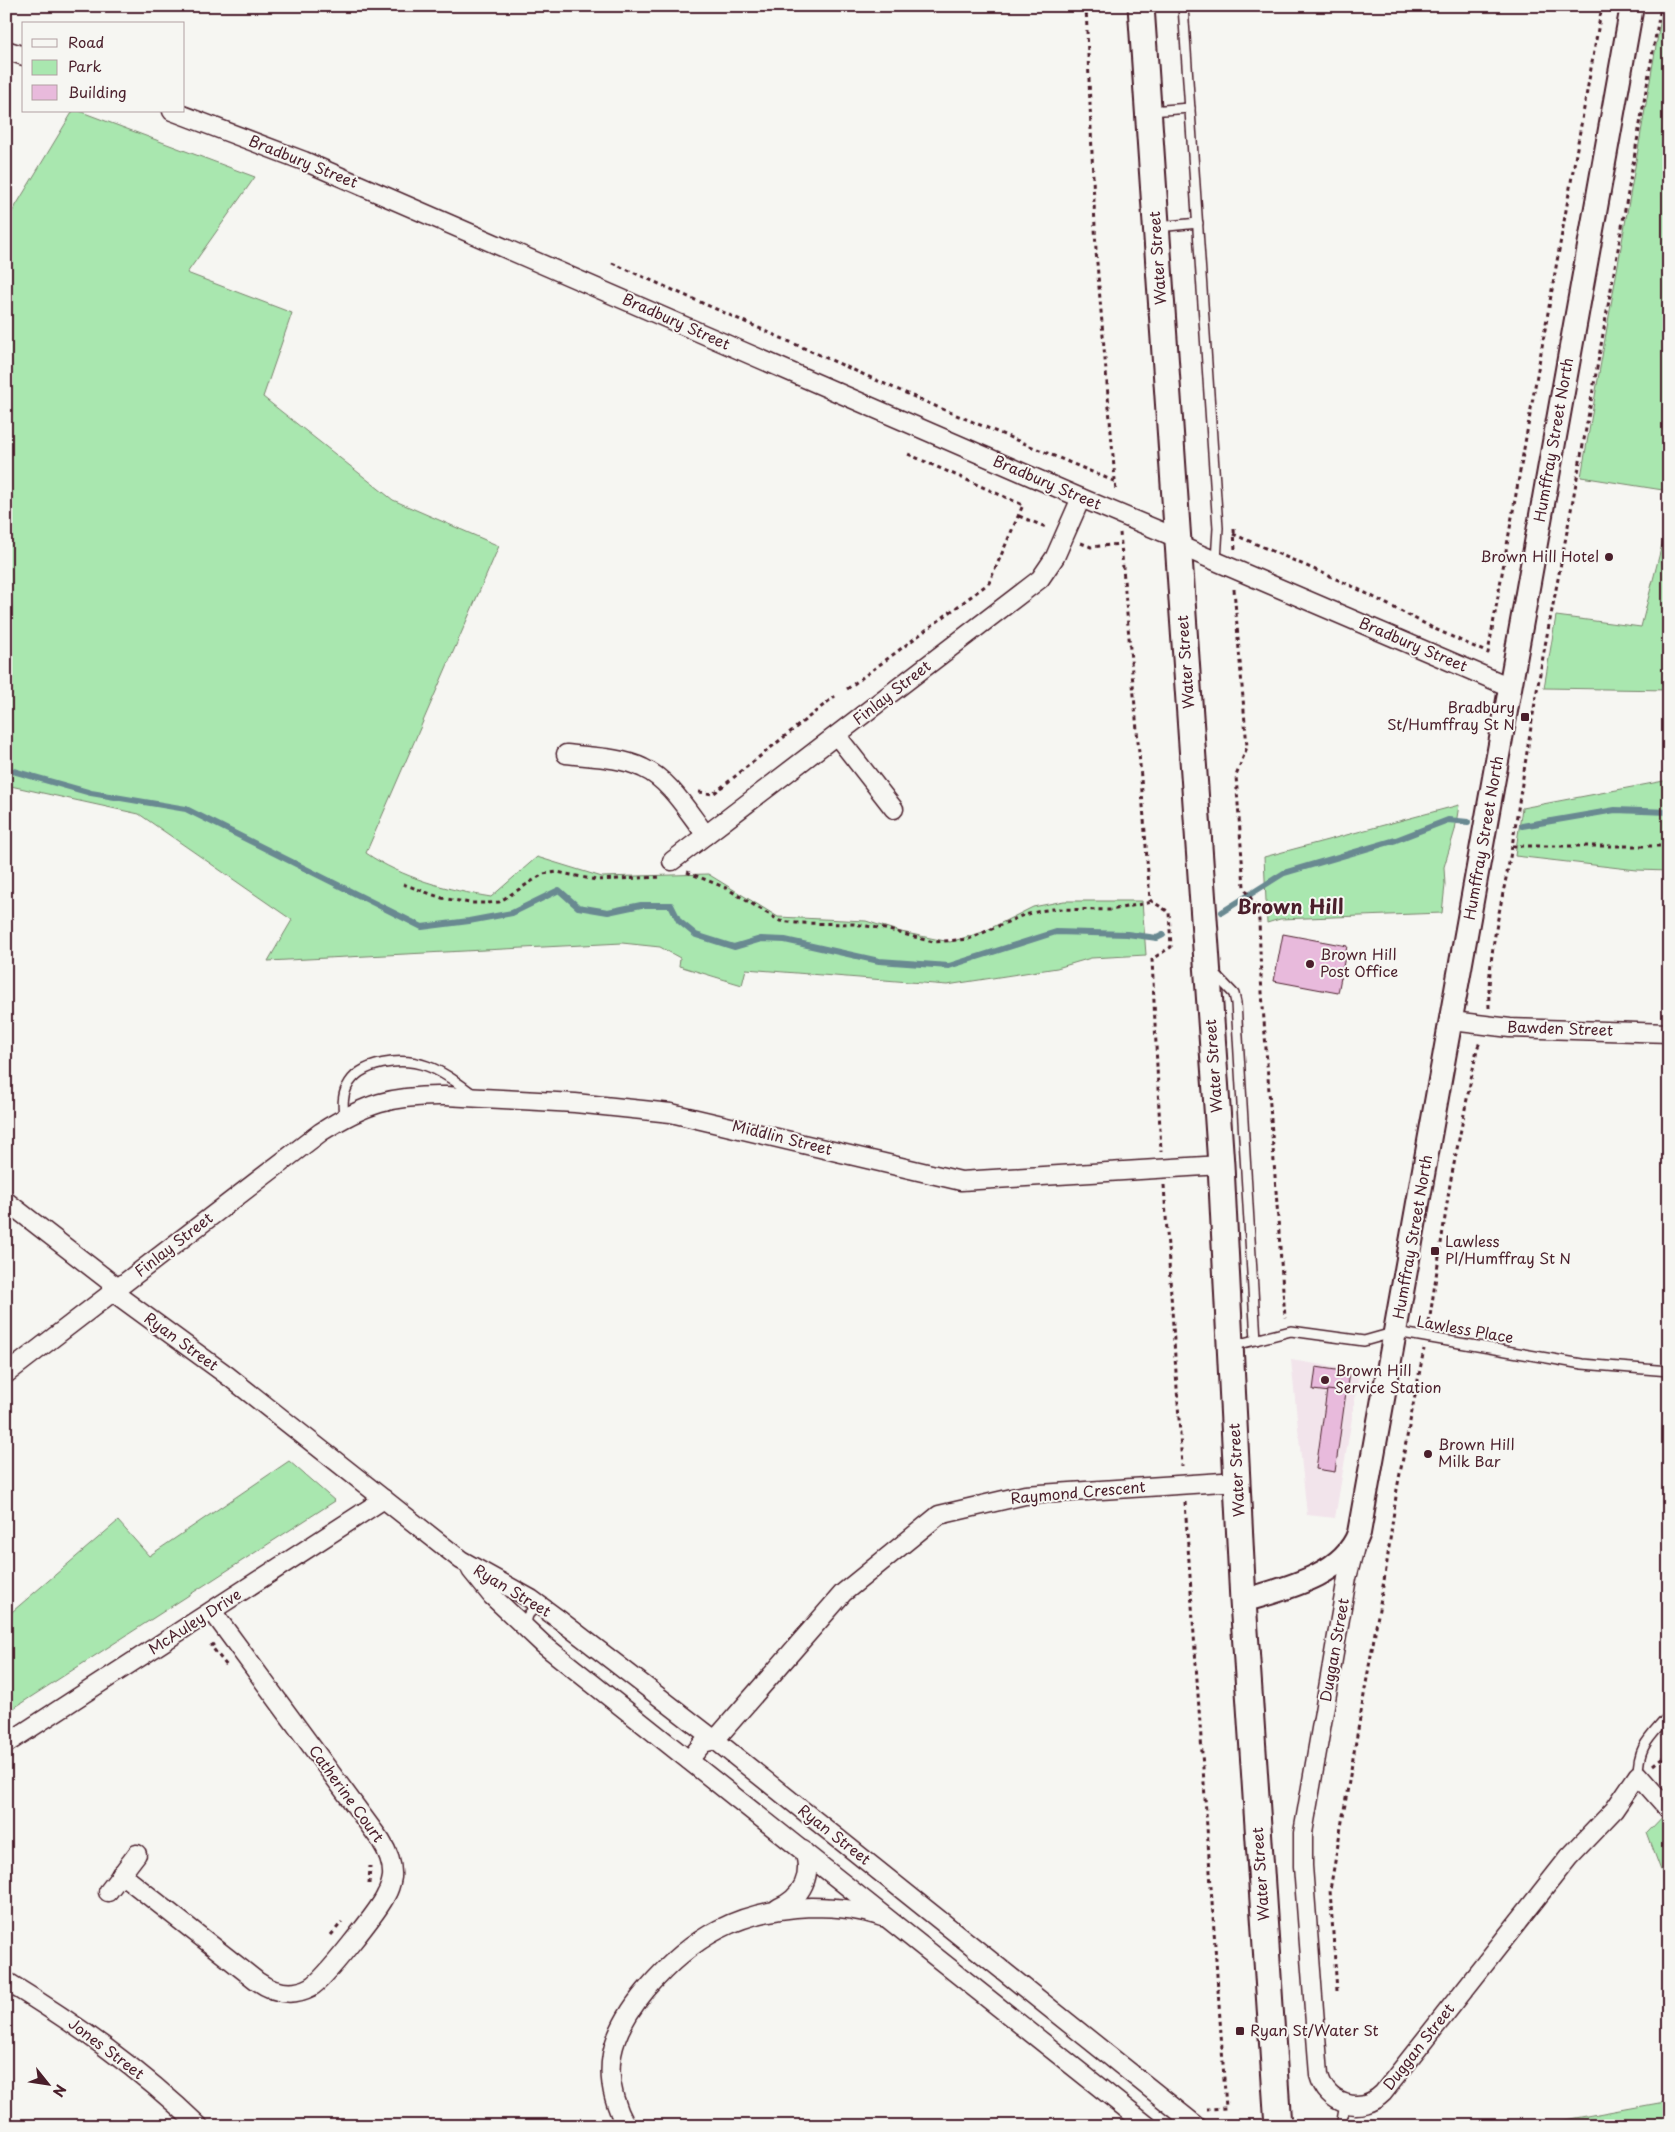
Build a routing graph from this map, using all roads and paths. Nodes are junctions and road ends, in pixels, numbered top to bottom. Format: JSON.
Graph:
{"nodes":[{"id":1,"x":1086,"y":6,"type":"edge"},
{"id":2,"x":1141,"y":6,"type":"edge"},
{"id":3,"x":1183,"y":6,"type":"edge"},
{"id":4,"x":1602,"y":6,"type":"edge"},
{"id":5,"x":1632,"y":6,"type":"edge"},
{"id":6,"x":1661,"y":6,"type":"edge"},
{"id":7,"x":6,"y":50,"type":"edge"},
{"id":8,"x":22,"y":55,"type":"edge"},
{"id":9,"x":1190,"y":108,"type":"junction"},
{"id":10,"x":1148,"y":111,"type":"junction"},
{"id":11,"x":175,"y":112,"type":"edge"},
{"id":12,"x":1198,"y":223,"type":"junction"},
{"id":13,"x":1156,"y":227,"type":"junction"},
{"id":14,"x":612,"y":263,"type":"dead end"},
{"id":15,"x":908,"y":454,"type":"dead end"},
{"id":16,"x":1116,"y":482,"type":"junction"},
{"id":17,"x":1080,"y":498,"type":"junction"},
{"id":18,"x":1118,"y":514,"type":"junction"},
{"id":19,"x":1218,"y":528,"type":"junction"},
{"id":20,"x":1235,"y":535,"type":"junction"},
{"id":21,"x":1177,"y":542,"type":"junction"},
{"id":22,"x":1216,"y":561,"type":"junction"},
{"id":23,"x":1235,"y":569,"type":"junction"},
{"id":24,"x":1510,"y":687,"type":"junction"},
{"id":25,"x":847,"y":689,"type":"dead end"},
{"id":26,"x":835,"y":696,"type":"dead end"},
{"id":27,"x":837,"y":736,"type":"junction"},
{"id":28,"x":566,"y":754,"type":"dead end"},
{"id":29,"x":680,"y":802,"type":"junction"},
{"id":30,"x":894,"y":809,"type":"dead end"},
{"id":31,"x":706,"y":835,"type":"junction"},
{"id":32,"x":1512,"y":846,"type":"junction"},
{"id":33,"x":1669,"y":846,"type":"edge"},
{"id":34,"x":670,"y":869,"type":"junction"},
{"id":35,"x":694,"y":874,"type":"junction"},
{"id":36,"x":686,"y":875,"type":"dead end"},
{"id":37,"x":403,"y":884,"type":"dead end"},
{"id":38,"x":1152,"y":902,"type":"junction"},
{"id":39,"x":1207,"y":962,"type":"junction"},
{"id":40,"x":1452,"y":1020,"type":"junction"},
{"id":41,"x":1487,"y":1025,"type":"junction"},
{"id":42,"x":1669,"y":1033,"type":"edge"},
{"id":43,"x":478,"y":1098,"type":"junction"},
{"id":44,"x":344,"y":1117,"type":"junction"},
{"id":45,"x":1221,"y":1165,"type":"junction"},
{"id":46,"x":1162,"y":1169,"type":"junction"},
{"id":47,"x":6,"y":1201,"type":"edge"},
{"id":48,"x":116,"y":1290,"type":"junction"},
{"id":49,"x":1286,"y":1332,"type":"junction"},
{"id":50,"x":1396,"y":1332,"type":"junction"},
{"id":51,"x":1427,"y":1338,"type":"junction"},
{"id":52,"x":1256,"y":1340,"type":"junction"},
{"id":53,"x":1230,"y":1346,"type":"junction"},
{"id":54,"x":1669,"y":1372,"type":"edge"},
{"id":55,"x":6,"y":1374,"type":"edge"},
{"id":56,"x":1238,"y":1481,"type":"junction"},
{"id":57,"x":1184,"y":1484,"type":"junction"},
{"id":58,"x":384,"y":1499,"type":"junction"},
{"id":59,"x":1359,"y":1533,"type":"junction"},
{"id":60,"x":461,"y":1560,"type":"junction"},
{"id":61,"x":1244,"y":1601,"type":"junction"},
{"id":62,"x":545,"y":1609,"type":"junction"},
{"id":63,"x":212,"y":1611,"type":"junction"},
{"id":64,"x":531,"y":1632,"type":"junction"},
{"id":65,"x":228,"y":1634,"type":"junction"},
{"id":66,"x":229,"y":1669,"type":"dead end"},
{"id":67,"x":1669,"y":1715,"type":"edge"},
{"id":68,"x":715,"y":1740,"type":"junction"},
{"id":69,"x":6,"y":1744,"type":"edge"},
{"id":70,"x":689,"y":1760,"type":"junction"},
{"id":71,"x":1638,"y":1775,"type":"junction"},
{"id":72,"x":1669,"y":1810,"type":"edge"},
{"id":73,"x":803,"y":1850,"type":"junction"},
{"id":74,"x":137,"y":1854,"type":"dead end"},
{"id":75,"x":370,"y":1862,"type":"dead end"},
{"id":76,"x":121,"y":1874,"type":"junction"},
{"id":77,"x":366,"y":1889,"type":"dead end"},
{"id":78,"x":108,"y":1892,"type":"dead end"},
{"id":79,"x":775,"y":1909,"type":"junction"},
{"id":80,"x":347,"y":1915,"type":"dead end"},
{"id":81,"x":896,"y":1924,"type":"junction"},
{"id":82,"x":331,"y":1935,"type":"dead end"},
{"id":83,"x":6,"y":1981,"type":"edge"},
{"id":84,"x":1337,"y":1991,"type":"dead end"},
{"id":85,"x":1344,"y":2104,"type":"junction"},
{"id":86,"x":1176,"y":2111,"type":"junction"},
{"id":87,"x":199,"y":2126,"type":"edge"},
{"id":88,"x":626,"y":2126,"type":"edge"},
{"id":89,"x":1148,"y":2126,"type":"edge"},
{"id":90,"x":1197,"y":2126,"type":"edge"},
{"id":91,"x":1278,"y":2126,"type":"edge"},
{"id":92,"x":1341,"y":2126,"type":"edge"}],
"edges":[{"from":1,"to":16,"type":"path"},
{"from":2,"to":10,"type":"main road","name":"Water Street"},
{"from":3,"to":9,"type":"lane"},
{"from":4,"to":20,"type":"path"},
{"from":5,"to":24,"type":"street","name":"Humffray Street North"},
{"from":6,"to":32,"type":"path"},
{"from":7,"to":8,"type":"street"},
{"from":9,"to":10,"type":"lane"},
{"from":9,"to":12,"type":"lane"},
{"from":10,"to":13,"type":"main road","name":"Water Street"},
{"from":11,"to":17,"type":"street","name":"Bradbury Street"},
{"from":12,"to":13,"type":"lane"},
{"from":12,"to":19,"type":"lane"},
{"from":13,"to":21,"type":"main road","name":"Water Street"},
{"from":14,"to":16,"type":"path"},
{"from":15,"to":25,"type":"path"},
{"from":16,"to":18,"type":"path"},
{"from":17,"to":18,"type":"street","name":"Bradbury Street"},
{"from":17,"to":27,"type":"street","name":"Finlay Street"},
{"from":18,"to":21,"type":"street","name":"Bradbury Street"},
{"from":18,"to":38,"type":"path"},
{"from":19,"to":20,"type":"path"},
{"from":19,"to":22,"type":"lane"},
{"from":20,"to":23,"type":"path"},
{"from":21,"to":22,"type":"street","name":"Bradbury Street"},
{"from":21,"to":39,"type":"main road","name":"Water Street"},
{"from":22,"to":23,"type":"street","name":"Bradbury Street"},
{"from":23,"to":24,"type":"street","name":"Bradbury Street"},
{"from":23,"to":49,"type":"path"},
{"from":24,"to":40,"type":"street","name":"Humffray Street North"},
{"from":26,"to":29,"type":"path"},
{"from":27,"to":30,"type":"street"},
{"from":27,"to":31,"type":"street","name":"Finlay Street"},
{"from":28,"to":29,"type":"street"},
{"from":29,"to":31,"type":"street"},
{"from":31,"to":34,"type":"street","name":"Finlay Street"},
{"from":32,"to":33,"type":"path"},
{"from":32,"to":41,"type":"path"},
{"from":34,"to":35,"type":"path"},
{"from":34,"to":37,"type":"path"},
{"from":35,"to":36,"type":"path"},
{"from":35,"to":38,"type":"path"},
{"from":38,"to":46,"type":"path"},
{"from":39,"to":45,"type":"main road","name":"Water Street"},
{"from":39,"to":52,"type":"lane"},
{"from":40,"to":41,"type":"street","name":"Bawden Street"},
{"from":40,"to":50,"type":"street","name":"Humffray Street North"},
{"from":41,"to":42,"type":"street","name":"Bawden Street"},
{"from":41,"to":51,"type":"path"},
{"from":43,"to":44,"type":"street","name":"Middlin Street"},
{"from":43,"to":44,"type":"lane"},
{"from":43,"to":46,"type":"street","name":"Middlin Street"},
{"from":44,"to":48,"type":"street","name":"Finlay Street"},
{"from":45,"to":46,"type":"street","name":"Middlin Street"},
{"from":45,"to":53,"type":"main road","name":"Water Street"},
{"from":46,"to":57,"type":"path"},
{"from":47,"to":48,"type":"street","name":"Ryan Street"},
{"from":48,"to":55,"type":"street","name":"Finlay Street"},
{"from":48,"to":58,"type":"street","name":"Ryan Street"},
{"from":49,"to":50,"type":"lane","name":"Lawless Place"},
{"from":49,"to":52,"type":"lane","name":"Lawless Place"},
{"from":50,"to":51,"type":"lane","name":"Lawless Place"},
{"from":50,"to":59,"type":"street","name":"Humffray Street North"},
{"from":51,"to":54,"type":"lane","name":"Lawless Place"},
{"from":51,"to":84,"type":"path"},
{"from":52,"to":53,"type":"lane","name":"Lawless Place"},
{"from":53,"to":56,"type":"main road","name":"Water Street"},
{"from":56,"to":57,"type":"street","name":"Raymond Crescent"},
{"from":56,"to":61,"type":"main road","name":"Water Street"},
{"from":57,"to":68,"type":"street","name":"Raymond Crescent"},
{"from":57,"to":86,"type":"path"},
{"from":58,"to":60,"type":"street","name":"Ryan Street"},
{"from":58,"to":63,"type":"street","name":"McAuley Drive"},
{"from":59,"to":61,"type":"street","name":"Humffray Street North"},
{"from":59,"to":85,"type":"street","name":"Duggan Street"},
{"from":60,"to":62,"type":"street","name":"Ryan Street"},
{"from":60,"to":64,"type":"street","name":"Ryan Street"},
{"from":61,"to":91,"type":"main road","name":"Water Street"},
{"from":62,"to":64,"type":"lane"},
{"from":62,"to":68,"type":"street","name":"Ryan Street"},
{"from":63,"to":65,"type":"street","name":"Catherine Court"},
{"from":63,"to":69,"type":"street","name":"McAuley Drive"},
{"from":64,"to":70,"type":"street","name":"Ryan Street"},
{"from":65,"to":66,"type":"path"},
{"from":65,"to":76,"type":"street","name":"Catherine Court"},
{"from":67,"to":71,"type":"lane","name":"Duggan Street"},
{"from":68,"to":70,"type":"street","name":"Raymond Crescent"},
{"from":68,"to":86,"type":"street","name":"Ryan Street"},
{"from":70,"to":73,"type":"street","name":"Ryan Street"},
{"from":71,"to":72,"type":"street"},
{"from":71,"to":85,"type":"street","name":"Duggan Street"},
{"from":73,"to":79,"type":"street"},
{"from":73,"to":81,"type":"street","name":"Ryan Street"},
{"from":74,"to":76,"type":"street"},
{"from":75,"to":77,"type":"path"},
{"from":76,"to":78,"type":"street"},
{"from":79,"to":81,"type":"street"},
{"from":79,"to":88,"type":"street"},
{"from":80,"to":82,"type":"path"},
{"from":81,"to":89,"type":"street","name":"Ryan Street"},
{"from":83,"to":87,"type":"street","name":"Jones Street"},
{"from":85,"to":92,"type":"lane"},
{"from":86,"to":90,"type":"street","name":"Ryan Street"}]}
